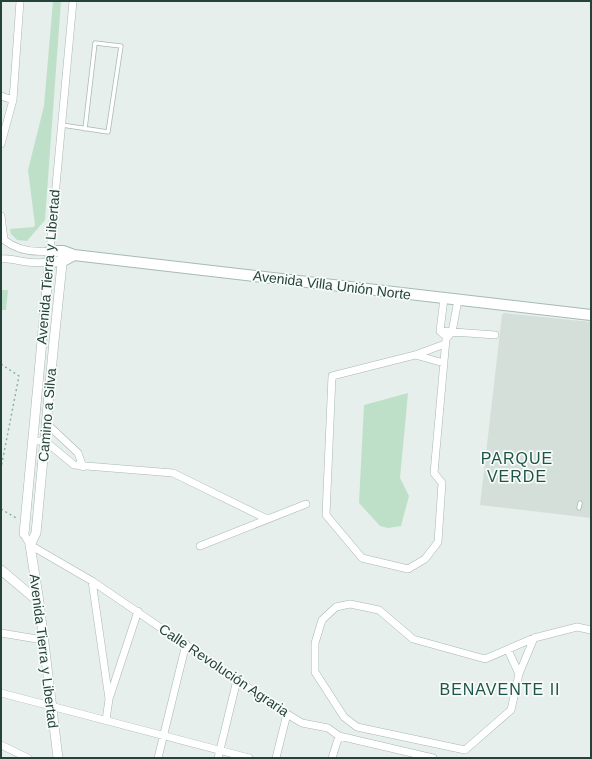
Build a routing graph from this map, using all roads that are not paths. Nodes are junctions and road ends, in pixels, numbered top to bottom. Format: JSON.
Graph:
{"nodes":[{"id":1,"x":20,"y":1,"type":"edge"},
{"id":2,"x":73,"y":1,"type":"edge"},
{"id":3,"x":1,"y":96,"type":"edge"},
{"id":4,"x":13,"y":100,"type":"junction"},
{"id":5,"x":62,"y":125,"type":"junction"},
{"id":6,"x":85,"y":129,"type":"junction"},
{"id":7,"x":1,"y":144,"type":"edge"},
{"id":8,"x":1,"y":216,"type":"edge"},
{"id":9,"x":2,"y":241,"type":"edge"},
{"id":10,"x":11,"y":246,"type":"junction"},
{"id":11,"x":50,"y":251,"type":"junction"},
{"id":12,"x":63,"y":256,"type":"junction"},
{"id":13,"x":4,"y":259,"type":"edge"},
{"id":14,"x":49,"y":262,"type":"junction"},
{"id":15,"x":444,"y":298,"type":"junction"},
{"id":16,"x":458,"y":300,"type":"junction"},
{"id":17,"x":591,"y":315,"type":"edge"},
{"id":18,"x":440,"y":331,"type":"junction"},
{"id":19,"x":452,"y":332,"type":"junction"},
{"id":20,"x":495,"y":336,"type":"dead end"},
{"id":21,"x":42,"y":339,"type":"junction"},
{"id":22,"x":54,"y":341,"type":"junction"},
{"id":23,"x":446,"y":342,"type":"junction"},
{"id":24,"x":415,"y":355,"type":"junction"},
{"id":25,"x":444,"y":363,"type":"junction"},
{"id":26,"x":36,"y":402,"type":"junction"},
{"id":27,"x":48,"y":403,"type":"junction"},
{"id":28,"x":46,"y":423,"type":"junction"},
{"id":29,"x":32,"y":441,"type":"junction"},
{"id":30,"x":45,"y":441,"type":"junction"},
{"id":31,"x":83,"y":466,"type":"junction"},
{"id":32,"x":580,"y":502,"type":"dead end"},
{"id":33,"x":306,"y":504,"type":"dead end"},
{"id":34,"x":579,"y":508,"type":"dead end"},
{"id":35,"x":267,"y":519,"type":"junction"},
{"id":36,"x":24,"y":534,"type":"joint"},
{"id":37,"x":30,"y":545,"type":"junction"},
{"id":38,"x":200,"y":546,"type":"dead end"},
{"id":39,"x":1,"y":570,"type":"edge"},
{"id":40,"x":92,"y":580,"type":"junction"},
{"id":41,"x":38,"y":602,"type":"junction"},
{"id":42,"x":138,"y":611,"type":"junction"},
{"id":43,"x":591,"y":630,"type":"edge"},
{"id":44,"x":1,"y":633,"type":"edge"},
{"id":45,"x":534,"y":638,"type":"junction"},
{"id":46,"x":43,"y":640,"type":"junction"},
{"id":47,"x":186,"y":644,"type":"junction"},
{"id":48,"x":508,"y":650,"type":"junction"},
{"id":49,"x":519,"y":674,"type":"junction"},
{"id":50,"x":237,"y":680,"type":"junction"},
{"id":51,"x":1,"y":693,"type":"edge"},
{"id":52,"x":109,"y":699,"type":"junction"},
{"id":53,"x":52,"y":706,"type":"junction"},
{"id":54,"x":287,"y":714,"type":"junction"},
{"id":55,"x":106,"y":720,"type":"junction"},
{"id":56,"x":164,"y":736,"type":"junction"},
{"id":57,"x":339,"y":736,"type":"junction"},
{"id":58,"x":1,"y":745,"type":"edge"},
{"id":59,"x":220,"y":750,"type":"junction"},
{"id":60,"x":28,"y":758,"type":"edge"},
{"id":61,"x":58,"y":758,"type":"edge"},
{"id":62,"x":158,"y":758,"type":"edge"},
{"id":63,"x":218,"y":758,"type":"edge"},
{"id":64,"x":249,"y":758,"type":"edge"},
{"id":65,"x":276,"y":758,"type":"edge"},
{"id":66,"x":332,"y":758,"type":"edge"},
{"id":67,"x":433,"y":758,"type":"edge"}],
"edges":[{"from":1,"to":4,"type":"street"},
{"from":2,"to":5,"type":"street","name":"Avenida Tierra y Libertad"},
{"from":3,"to":4,"type":"street"},
{"from":4,"to":7,"type":"street"},
{"from":5,"to":6,"type":"lane"},
{"from":5,"to":11,"type":"street","name":"Avenida Tierra y Libertad"},
{"from":6,"to":6,"type":"lane"},
{"from":8,"to":9,"type":"street"},
{"from":9,"to":10,"type":"street"},
{"from":10,"to":11,"type":"street"},
{"from":10,"to":13,"type":"street"},
{"from":11,"to":12,"type":"main road","name":"Avenida Villa Unión Norte"},
{"from":11,"to":14,"type":"street","name":"Avenida Tierra y Libertad"},
{"from":12,"to":14,"type":"main road","name":"Avenida Villa Unión Norte"},
{"from":12,"to":15,"type":"main road","name":"Avenida Villa Unión Norte"},
{"from":12,"to":22,"type":"street","name":"Camino a Silva"},
{"from":13,"to":14,"type":"street"},
{"from":14,"to":21,"type":"street","name":"Avenida Tierra y Libertad"},
{"from":15,"to":16,"type":"main road","name":"Avenida Villa Unión Norte"},
{"from":15,"to":18,"type":"street"},
{"from":16,"to":17,"type":"main road","name":"Avenida Villa Unión Norte"},
{"from":16,"to":19,"type":"street"},
{"from":18,"to":19,"type":"street"},
{"from":18,"to":23,"type":"street"},
{"from":19,"to":20,"type":"street"},
{"from":19,"to":23,"type":"street"},
{"from":21,"to":22,"type":"street"},
{"from":21,"to":26,"type":"street","name":"Avenida Tierra y Libertad"},
{"from":22,"to":27,"type":"street","name":"Camino a Silva"},
{"from":23,"to":24,"type":"street"},
{"from":23,"to":25,"type":"street"},
{"from":24,"to":25,"type":"street"},
{"from":24,"to":25,"type":"street"},
{"from":26,"to":27,"type":"street"},
{"from":26,"to":29,"type":"street","name":"Avenida Tierra y Libertad"},
{"from":27,"to":28,"type":"street","name":"Camino a Silva"},
{"from":28,"to":30,"type":"street","name":"Camino a Silva"},
{"from":28,"to":31,"type":"street"},
{"from":29,"to":30,"type":"street"},
{"from":29,"to":36,"type":"street","name":"Avenida Tierra y Libertad"},
{"from":30,"to":31,"type":"street"},
{"from":30,"to":37,"type":"street","name":"Camino a Silva"},
{"from":31,"to":35,"type":"street"},
{"from":32,"to":34,"type":"lane"},
{"from":33,"to":35,"type":"street"},
{"from":35,"to":38,"type":"street"},
{"from":36,"to":37,"type":"street"},
{"from":37,"to":40,"type":"street","name":"Calle Revolución Agraria"},
{"from":37,"to":41,"type":"street","name":"Avenida Tierra y Libertad"},
{"from":39,"to":41,"type":"street"},
{"from":40,"to":42,"type":"street","name":"Calle Revolución Agraria"},
{"from":40,"to":52,"type":"street"},
{"from":41,"to":46,"type":"street","name":"Avenida Tierra y Libertad"},
{"from":42,"to":47,"type":"street","name":"Calle Revolución Agraria"},
{"from":42,"to":52,"type":"street"},
{"from":43,"to":45,"type":"street"},
{"from":44,"to":46,"type":"street"},
{"from":45,"to":48,"type":"street"},
{"from":45,"to":49,"type":"street"},
{"from":46,"to":53,"type":"street","name":"Avenida Tierra y Libertad"},
{"from":47,"to":50,"type":"street","name":"Calle Revolución Agraria"},
{"from":47,"to":56,"type":"street"},
{"from":48,"to":49,"type":"street"},
{"from":48,"to":49,"type":"street"},
{"from":50,"to":54,"type":"street","name":"Calle Revolución Agraria"},
{"from":50,"to":59,"type":"street"},
{"from":51,"to":53,"type":"street"},
{"from":52,"to":55,"type":"street"},
{"from":53,"to":55,"type":"street"},
{"from":53,"to":61,"type":"street","name":"Avenida Tierra y Libertad"},
{"from":54,"to":57,"type":"street","name":"Calle Revolución Agraria"},
{"from":54,"to":65,"type":"street"},
{"from":55,"to":56,"type":"street"},
{"from":56,"to":59,"type":"street"},
{"from":56,"to":62,"type":"street"},
{"from":57,"to":66,"type":"street"},
{"from":57,"to":67,"type":"street","name":"Calle Revolución Agraria"},
{"from":58,"to":60,"type":"street"},
{"from":59,"to":63,"type":"street"},
{"from":59,"to":64,"type":"street"}]}
